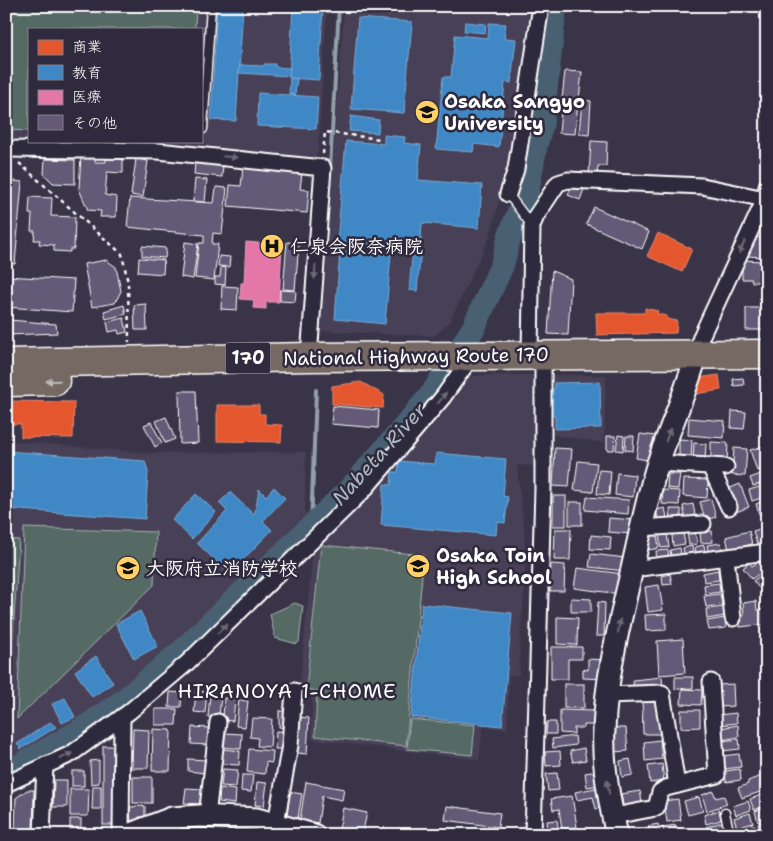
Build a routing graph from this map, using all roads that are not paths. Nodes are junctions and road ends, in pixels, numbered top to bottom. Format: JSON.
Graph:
{"nodes":[{"id":1,"x":211,"y":6,"type":"edge"},
{"id":2,"x":541,"y":6,"type":"edge"},
{"id":3,"x":203,"y":129,"type":"dead end"},
{"id":4,"x":10,"y":154,"type":"edge"},
{"id":5,"x":766,"y":194,"type":"edge"},
{"id":6,"x":510,"y":197,"type":"joint"},
{"id":7,"x":530,"y":222,"type":"junction"},
{"id":8,"x":6,"y":344,"type":"edge"},
{"id":9,"x":536,"y":354,"type":"junction"},
{"id":10,"x":767,"y":354,"type":"edge"},
{"id":11,"x":460,"y":356,"type":"junction"},
{"id":12,"x":696,"y":356,"type":"junction"},
{"id":13,"x":308,"y":357,"type":"junction"},
{"id":14,"x":6,"y":363,"type":"edge"},
{"id":15,"x":6,"y":382,"type":"edge"},
{"id":16,"x":658,"y":463,"type":"junction"},
{"id":17,"x":710,"y":466,"type":"junction"},
{"id":18,"x":726,"y":467,"type":"dead end"},
{"id":19,"x":729,"y":507,"type":"dead end"},
{"id":20,"x":703,"y":524,"type":"dead end"},
{"id":21,"x":640,"y":528,"type":"junction"},
{"id":22,"x":767,"y":552,"type":"edge"},
{"id":23,"x":726,"y":558,"type":"junction"},
{"id":24,"x":632,"y":569,"type":"junction"},
{"id":25,"x":733,"y":618,"type":"dead end"},
{"id":26,"x":711,"y":682,"type":"dead end"},
{"id":27,"x":294,"y":691,"type":"dead end"},
{"id":28,"x":608,"y":695,"type":"junction"},
{"id":29,"x":122,"y":717,"type":"junction"},
{"id":30,"x":218,"y":722,"type":"dead end"},
{"id":31,"x":45,"y":766,"type":"junction"},
{"id":32,"x":6,"y":784,"type":"edge"},
{"id":33,"x":677,"y":785,"type":"junction"},
{"id":34,"x":725,"y":813,"type":"dead end"},
{"id":35,"x":207,"y":816,"type":"junction"},
{"id":36,"x":276,"y":823,"type":"junction"},
{"id":37,"x":172,"y":826,"type":"edge"},
{"id":38,"x":615,"y":826,"type":"edge"},
{"id":39,"x":42,"y":835,"type":"edge"},
{"id":40,"x":122,"y":835,"type":"edge"},
{"id":41,"x":128,"y":835,"type":"edge"},
{"id":42,"x":314,"y":835,"type":"edge"},
{"id":43,"x":533,"y":835,"type":"edge"},
{"id":44,"x":730,"y":835,"type":"edge"}],
"edges":[{"from":1,"to":3,"type":"lane"},
{"from":2,"to":6,"type":"street"},
{"from":4,"to":13,"type":"street","one_way":true},
{"from":5,"to":7,"type":"street"},
{"from":5,"to":12,"type":"street","one_way":true},
{"from":6,"to":7,"type":"lane"},
{"from":7,"to":9,"type":"street"},
{"from":8,"to":13,"type":"highway","number":"170"},
{"from":9,"to":11,"type":"highway","name":"National Highway Route 170","number":"170"},
{"from":9,"to":12,"type":"highway","name":"National Highway Route 170","number":"170"},
{"from":9,"to":43,"type":"street"},
{"from":10,"to":12,"type":"highway","name":"National Highway Route 170","number":"170"},
{"from":11,"to":13,"type":"highway","name":"National Highway Route 170","number":"170"},
{"from":29,"to":11,"type":"street","one_way":true},
{"from":16,"to":12,"type":"street","one_way":true},
{"from":13,"to":14,"type":"highway","name":"National Highway Route 170","number":"170"},
{"from":13,"to":15,"type":"highway","number":"170","one_way":true},
{"from":16,"to":17,"type":"street"},
{"from":16,"to":21,"type":"street"},
{"from":17,"to":18,"type":"street"},
{"from":17,"to":19,"type":"street"},
{"from":20,"to":21,"type":"street"},
{"from":21,"to":24,"type":"street"},
{"from":22,"to":23,"type":"street"},
{"from":23,"to":24,"type":"street"},
{"from":23,"to":25,"type":"street"},
{"from":28,"to":24,"type":"street","one_way":true},
{"from":26,"to":33,"type":"street"},
{"from":27,"to":36,"type":"street"},
{"from":28,"to":33,"type":"street"},
{"from":38,"to":28,"type":"street","one_way":true},
{"from":31,"to":29,"type":"street","one_way":true},
{"from":29,"to":40,"type":"street"},
{"from":30,"to":35,"type":"street"},
{"from":31,"to":32,"type":"street"},
{"from":31,"to":39,"type":"street"},
{"from":33,"to":38,"type":"street"},
{"from":34,"to":44,"type":"lane"},
{"from":35,"to":36,"type":"street"},
{"from":35,"to":37,"type":"street"},
{"from":36,"to":42,"type":"street"},
{"from":37,"to":41,"type":"street"}]}
